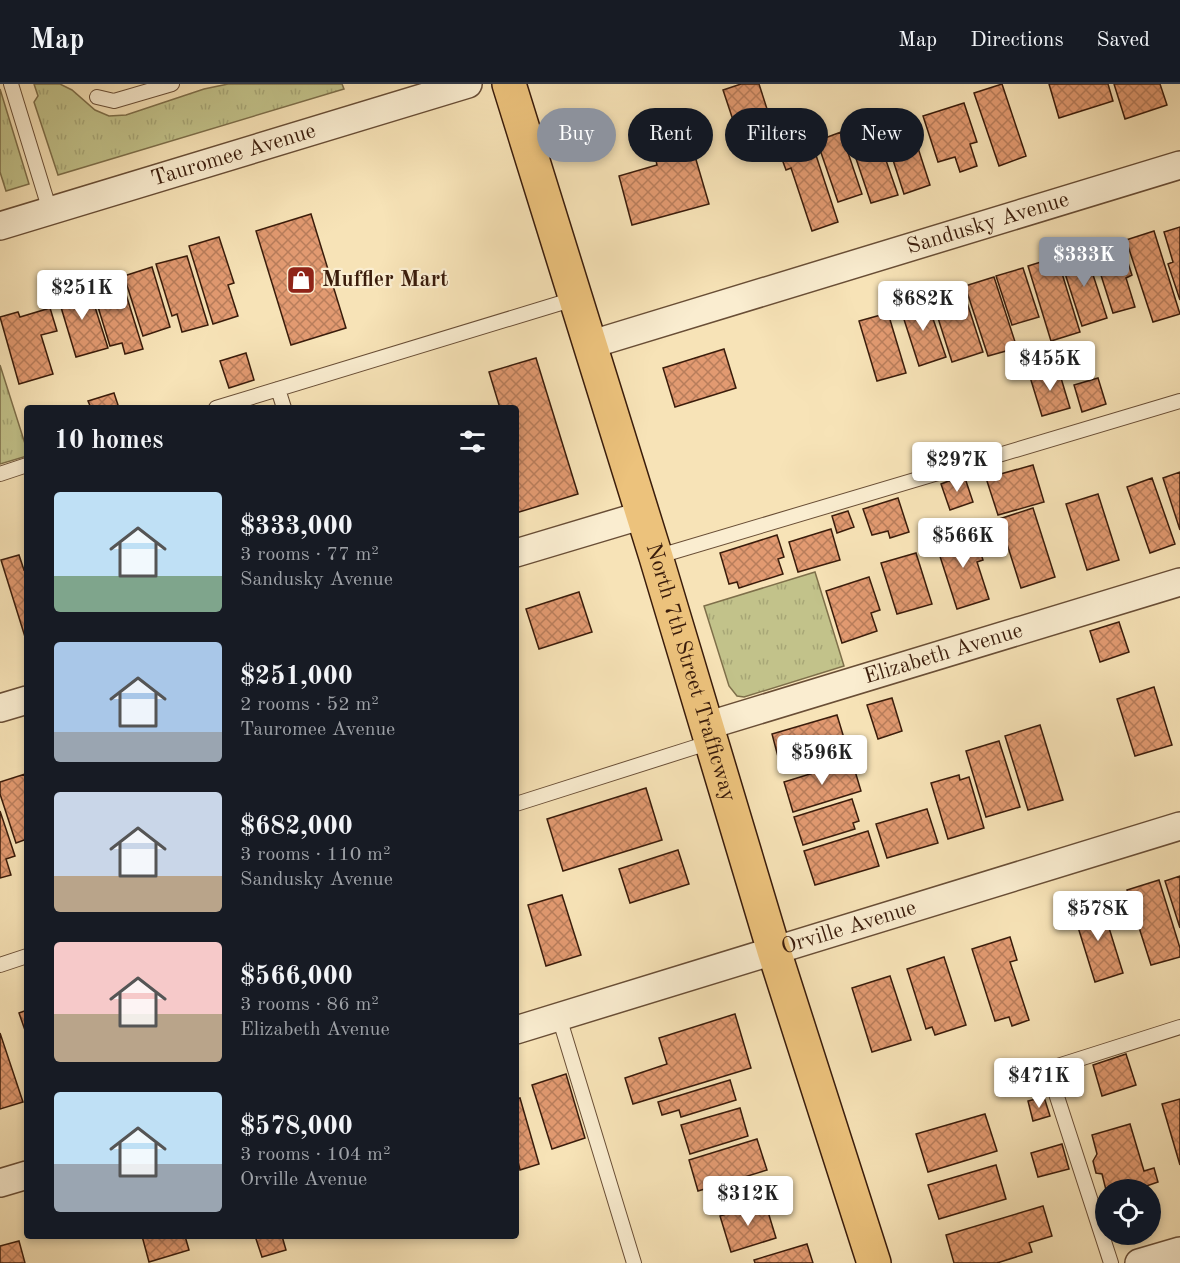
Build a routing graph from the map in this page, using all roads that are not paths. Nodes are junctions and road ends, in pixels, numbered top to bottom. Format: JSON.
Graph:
{"nodes":[{"id":1,"x":11,"y":84,"type":"edge"},
{"id":2,"x":172,"y":84,"type":"edge"},
{"id":3,"x":468,"y":84,"type":"edge"},
{"id":4,"x":509,"y":84,"type":"edge"},
{"id":5,"x":97,"y":97,"type":"dead end"},
{"id":6,"x":1180,"y":165,"type":"edge"},
{"id":7,"x":50,"y":211,"type":"junction"},
{"id":8,"x":0,"y":226,"type":"edge"},
{"id":9,"x":574,"y":299,"type":"junction"},
{"id":10,"x":589,"y":345,"type":"junction"},
{"id":11,"x":278,"y":389,"type":"junction"},
{"id":12,"x":1180,"y":401,"type":"edge"},
{"id":13,"x":226,"y":405,"type":"edge"},
{"id":14,"x":283,"y":405,"type":"edge"},
{"id":15,"x":24,"y":466,"type":"edge"},
{"id":16,"x":0,"y":474,"type":"edge"},
{"id":17,"x":643,"y":515,"type":"junction"},
{"id":18,"x":519,"y":553,"type":"edge"},
{"id":19,"x":656,"y":557,"type":"junction"},
{"id":20,"x":1180,"y":582,"type":"edge"},
{"id":21,"x":24,"y":701,"type":"edge"},
{"id":22,"x":0,"y":708,"type":"edge"},
{"id":23,"x":709,"y":734,"type":"junction"},
{"id":24,"x":519,"y":803,"type":"edge"},
{"id":25,"x":1180,"y":826,"type":"edge"},
{"id":26,"x":774,"y":951,"type":"junction"},
{"id":27,"x":24,"y":957,"type":"edge"},
{"id":28,"x":0,"y":965,"type":"edge"},
{"id":29,"x":559,"y":1017,"type":"junction"},
{"id":30,"x":1180,"y":1027,"type":"edge"},
{"id":31,"x":519,"y":1029,"type":"edge"},
{"id":32,"x":24,"y":1176,"type":"edge"},
{"id":33,"x":0,"y":1183,"type":"edge"},
{"id":34,"x":1180,"y":1251,"type":"edge"},
{"id":35,"x":634,"y":1263,"type":"edge"},
{"id":36,"x":874,"y":1263,"type":"edge"},
{"id":37,"x":1111,"y":1263,"type":"edge"},
{"id":38,"x":1140,"y":1263,"type":"edge"}],
"edges":[{"from":1,"to":7,"type":"lane"},
{"from":2,"to":5,"type":"lane"},
{"from":3,"to":7,"type":"street","name":"Tauromee Avenue"},
{"from":4,"to":9,"type":"main road","name":"North 7th Street Trafficway"},
{"from":6,"to":10,"type":"street","name":"Sandusky Avenue"},
{"from":7,"to":8,"type":"street","name":"Tauromee Avenue"},
{"from":9,"to":10,"type":"main road","name":"North 7th Street Trafficway"},
{"from":9,"to":11,"type":"lane"},
{"from":10,"to":17,"type":"main road","name":"North 7th Street Trafficway"},
{"from":11,"to":13,"type":"lane"},
{"from":11,"to":14,"type":"lane"},
{"from":12,"to":19,"type":"lane"},
{"from":15,"to":16,"type":"lane"},
{"from":17,"to":18,"type":"street"},
{"from":17,"to":19,"type":"main road","name":"North 7th Street Trafficway"},
{"from":19,"to":23,"type":"main road","name":"North 7th Street Trafficway"},
{"from":20,"to":23,"type":"street","name":"Elizabeth Avenue"},
{"from":21,"to":22,"type":"street"},
{"from":23,"to":24,"type":"lane"},
{"from":23,"to":26,"type":"main road","name":"North 7th Street Trafficway"},
{"from":25,"to":26,"type":"street","name":"Orville Avenue"},
{"from":26,"to":29,"type":"street","name":"Orville Avenue"},
{"from":26,"to":36,"type":"main road","name":"North 7th Street Trafficway"},
{"from":27,"to":28,"type":"lane"},
{"from":29,"to":31,"type":"street","name":"Orville Avenue"},
{"from":29,"to":35,"type":"lane"},
{"from":30,"to":37,"type":"lane"},
{"from":32,"to":33,"type":"street"},
{"from":34,"to":38,"type":"street"}]}
